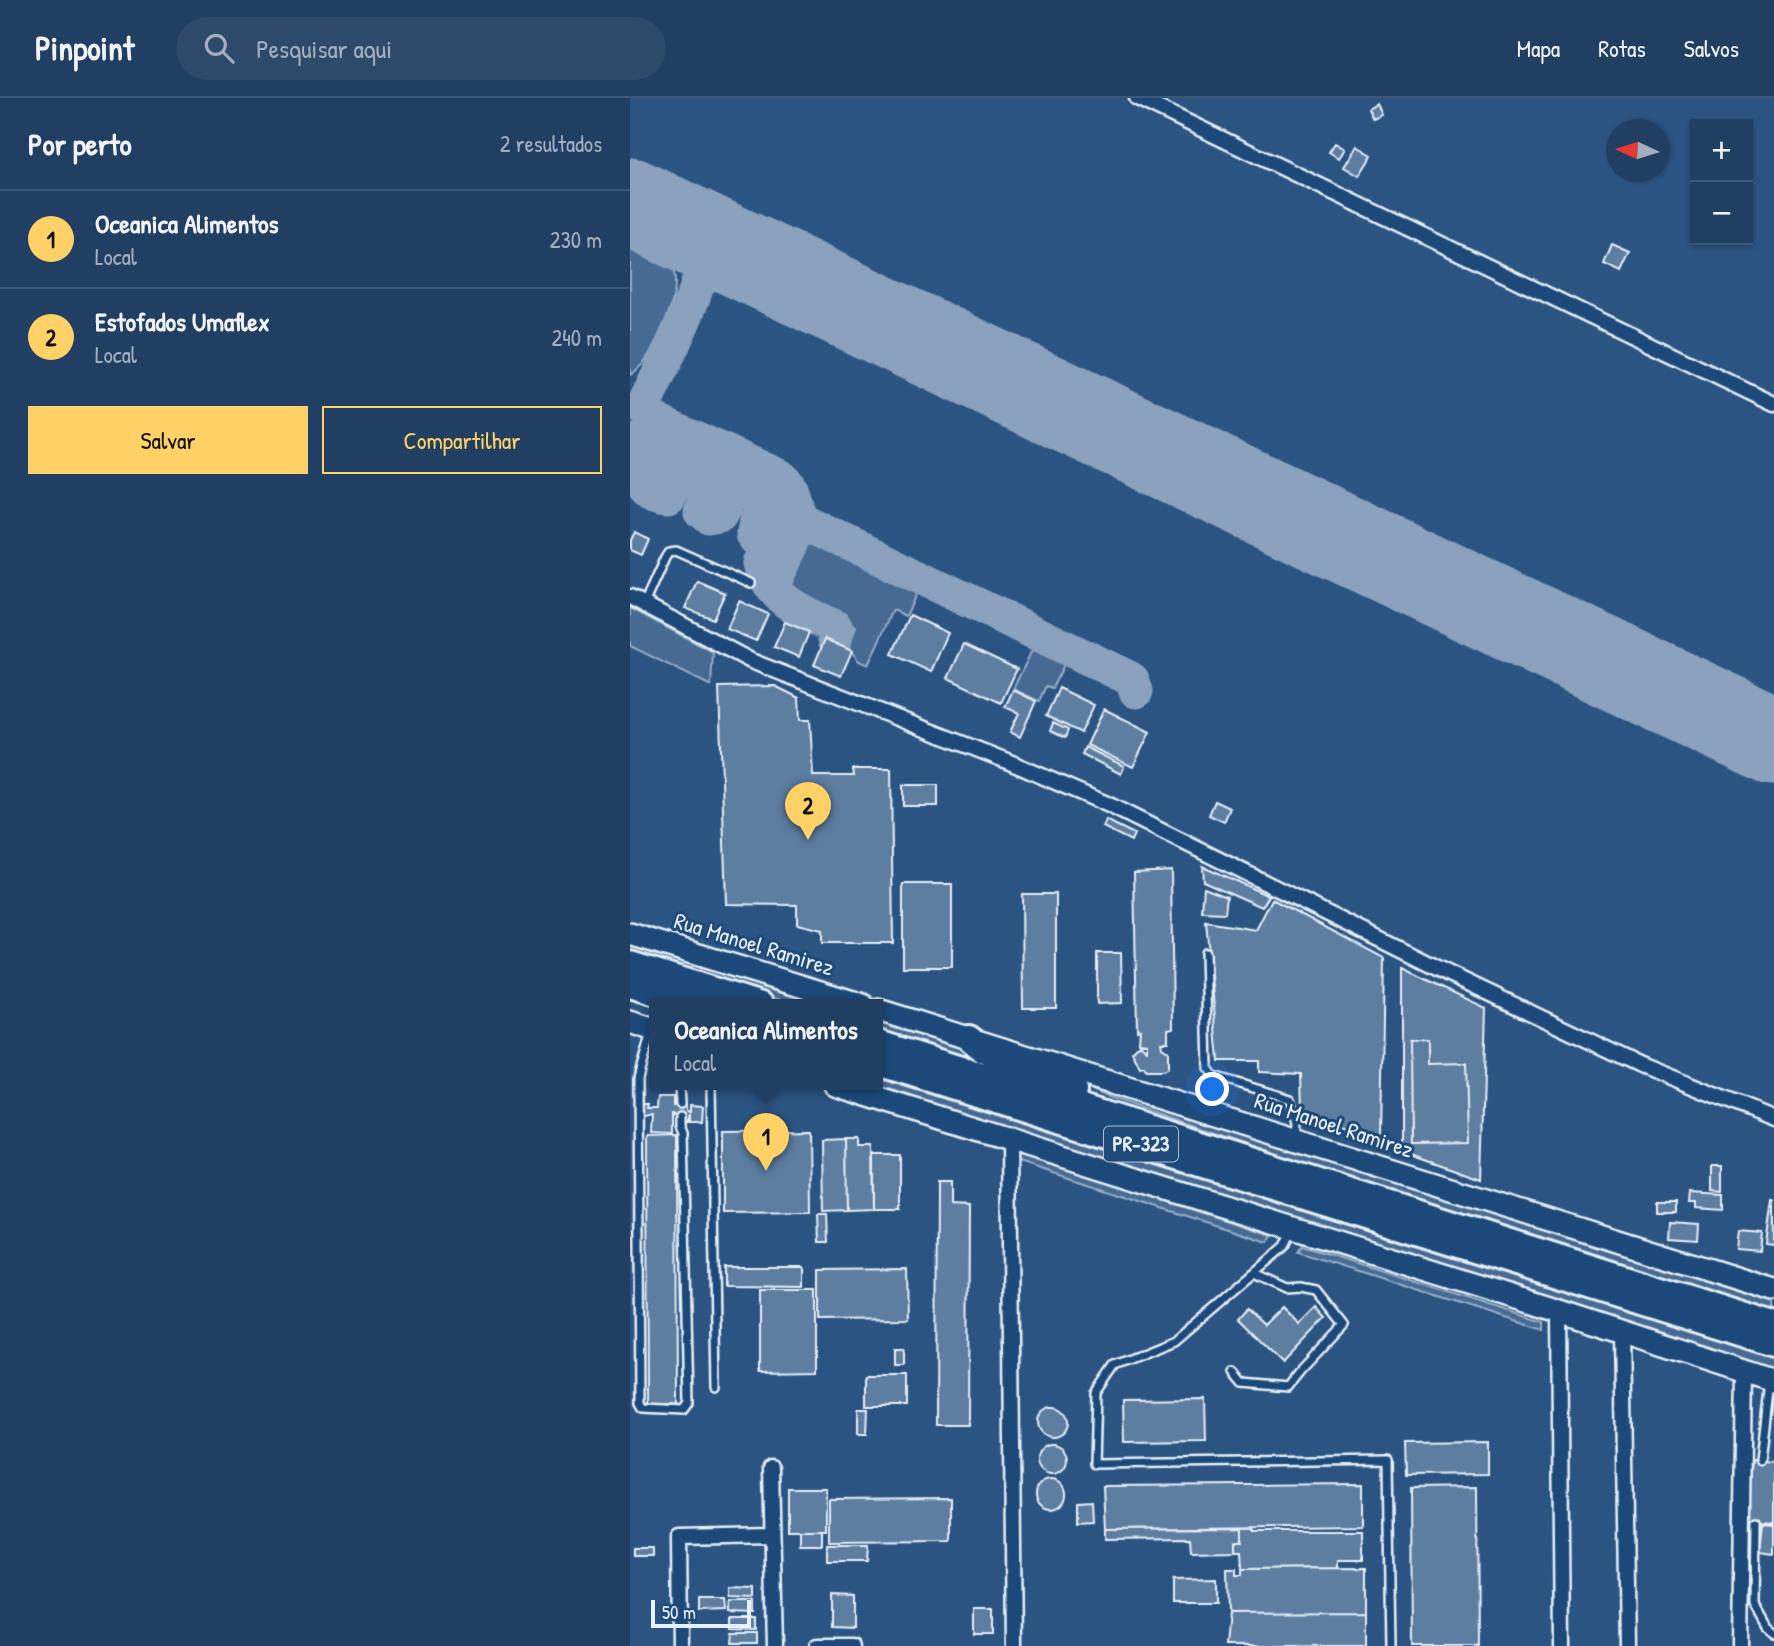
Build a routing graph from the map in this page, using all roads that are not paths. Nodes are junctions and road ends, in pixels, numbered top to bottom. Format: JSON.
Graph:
{"nodes":[{"id":1,"x":1137,"y":98,"type":"edge"},
{"id":2,"x":1774,"y":404,"type":"edge"},
{"id":3,"x":751,"y":583,"type":"dead end"},
{"id":4,"x":630,"y":597,"type":"edge"},
{"id":5,"x":644,"y":604,"type":"junction"},
{"id":6,"x":630,"y":934,"type":"edge"},
{"id":7,"x":1205,"y":953,"type":"dead end"},
{"id":8,"x":630,"y":964,"type":"edge"},
{"id":9,"x":630,"y":985,"type":"edge"},
{"id":10,"x":630,"y":995,"type":"edge"},
{"id":11,"x":676,"y":999,"type":"edge"},
{"id":12,"x":742,"y":999,"type":"edge"},
{"id":13,"x":843,"y":999,"type":"edge"},
{"id":14,"x":883,"y":1012,"type":"edge"},
{"id":15,"x":649,"y":1017,"type":"edge"},
{"id":16,"x":630,"y":1022,"type":"edge"},
{"id":17,"x":649,"y":1022,"type":"edge"},
{"id":18,"x":969,"y":1038,"type":"junction"},
{"id":19,"x":649,"y":1044,"type":"edge"},
{"id":20,"x":883,"y":1044,"type":"edge"},
{"id":21,"x":883,"y":1065,"type":"edge"},
{"id":22,"x":679,"y":1090,"type":"edge"},
{"id":23,"x":711,"y":1090,"type":"edge"},
{"id":24,"x":851,"y":1090,"type":"edge"},
{"id":25,"x":680,"y":1104,"type":"dead end"},
{"id":26,"x":680,"y":1116,"type":"dead end"},
{"id":27,"x":1774,"y":1119,"type":"edge"},
{"id":28,"x":1009,"y":1140,"type":"junction"},
{"id":29,"x":1296,"y":1140,"type":"junction"},
{"id":30,"x":1266,"y":1165,"type":"junction"},
{"id":31,"x":1293,"y":1229,"type":"junction"},
{"id":32,"x":1254,"y":1273,"type":"junction"},
{"id":33,"x":1774,"y":1290,"type":"edge"},
{"id":34,"x":1559,"y":1311,"type":"junction"},
{"id":35,"x":1774,"y":1325,"type":"edge"},
{"id":36,"x":1622,"y":1332,"type":"junction"},
{"id":37,"x":1774,"y":1344,"type":"edge"},
{"id":38,"x":1235,"y":1372,"type":"dead end"},
{"id":39,"x":1744,"y":1373,"type":"junction"},
{"id":40,"x":1772,"y":1381,"type":"edge"},
{"id":41,"x":716,"y":1387,"type":"dead end"},
{"id":42,"x":1760,"y":1461,"type":"dead end"},
{"id":43,"x":771,"y":1468,"type":"dead end"},
{"id":44,"x":1756,"y":1521,"type":"dead end"},
{"id":45,"x":772,"y":1535,"type":"junction"},
{"id":46,"x":1774,"y":1633,"type":"edge"},
{"id":47,"x":680,"y":1646,"type":"edge"},
{"id":48,"x":775,"y":1646,"type":"edge"},
{"id":49,"x":817,"y":1646,"type":"edge"},
{"id":50,"x":852,"y":1646,"type":"edge"},
{"id":51,"x":1014,"y":1646,"type":"edge"},
{"id":52,"x":1391,"y":1646,"type":"edge"},
{"id":53,"x":1562,"y":1646,"type":"edge"},
{"id":54,"x":1627,"y":1646,"type":"edge"},
{"id":55,"x":1740,"y":1646,"type":"edge"}],
"edges":[{"from":1,"to":2,"type":"street"},
{"from":3,"to":5,"type":"lane"},
{"from":4,"to":5,"type":"street"},
{"from":5,"to":27,"type":"street"},
{"from":6,"to":13,"type":"main road","name":"Rua Manoel Ramirez"},
{"from":7,"to":29,"type":"lane"},
{"from":8,"to":12,"type":"highway"},
{"from":9,"to":11,"type":"highway"},
{"from":10,"to":15,"type":"highway"},
{"from":14,"to":18,"type":"main road","name":"Rua Manoel Ramirez"},
{"from":16,"to":17,"type":"main road"},
{"from":18,"to":29,"type":"main road","name":"Rua Manoel Ramirez"},
{"from":18,"to":30,"type":"highway"},
{"from":19,"to":26,"type":"lane"},
{"from":20,"to":30,"type":"highway","number":"PR-323"},
{"from":21,"to":37,"type":"highway","number":"PR-323"},
{"from":22,"to":25,"type":"lane"},
{"from":23,"to":41,"type":"lane"},
{"from":24,"to":28,"type":"main road"},
{"from":28,"to":31,"type":"main road"},
{"from":28,"to":51,"type":"street"},
{"from":29,"to":33,"type":"main road","name":"Rua Manoel Ramirez"},
{"from":30,"to":35,"type":"highway","number":"PR-323"},
{"from":31,"to":32,"type":"lane"},
{"from":31,"to":34,"type":"main road"},
{"from":32,"to":38,"type":"lane"},
{"from":32,"to":52,"type":"lane"},
{"from":34,"to":36,"type":"main road"},
{"from":34,"to":53,"type":"street"},
{"from":36,"to":39,"type":"main road"},
{"from":36,"to":54,"type":"street"},
{"from":39,"to":40,"type":"main road"},
{"from":39,"to":55,"type":"street"},
{"from":40,"to":42,"type":"lane"},
{"from":43,"to":45,"type":"street"},
{"from":44,"to":46,"type":"lane"},
{"from":45,"to":47,"type":"street"},
{"from":45,"to":48,"type":"street"},
{"from":49,"to":50,"type":"street"}]}
